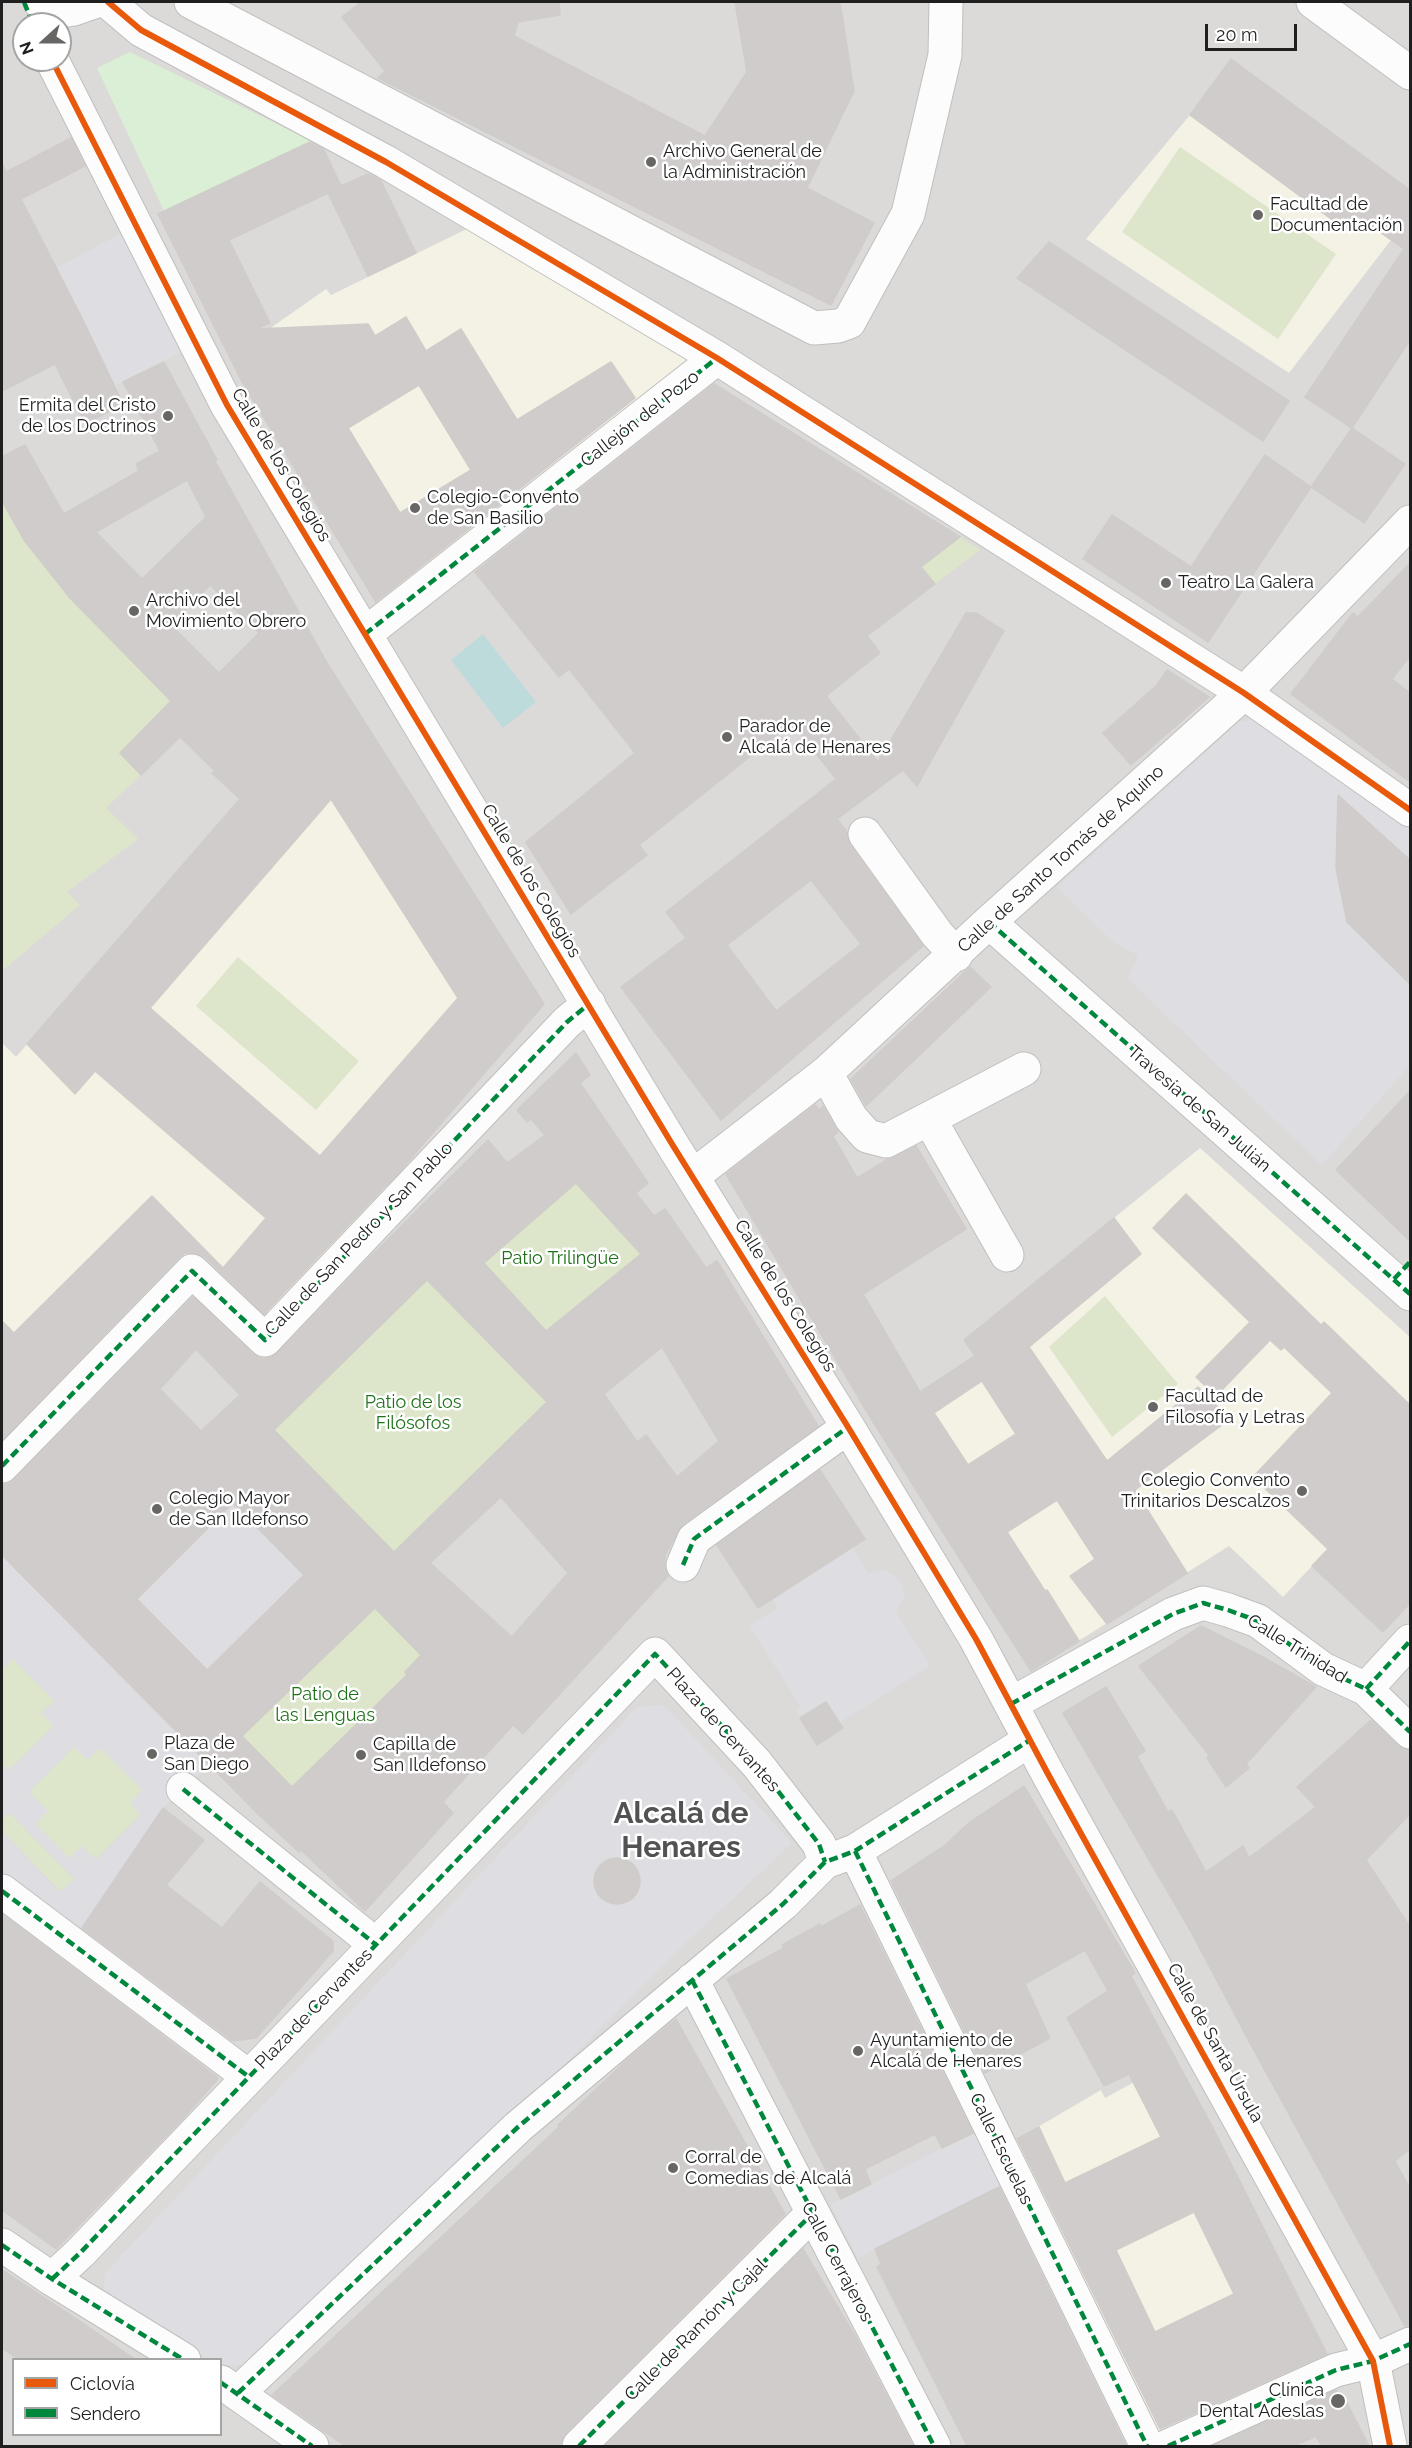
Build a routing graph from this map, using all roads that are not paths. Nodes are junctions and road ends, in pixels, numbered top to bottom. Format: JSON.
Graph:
{"nodes":[{"id":1,"x":40,"y":2,"type":"edge"},
{"id":2,"x":94,"y":2,"type":"edge"},
{"id":3,"x":108,"y":2,"type":"edge"},
{"id":4,"x":191,"y":2,"type":"edge"},
{"id":5,"x":946,"y":2,"type":"edge"},
{"id":6,"x":1313,"y":2,"type":"edge"},
{"id":7,"x":58,"y":72,"type":"edge"},
{"id":8,"x":1410,"y":73,"type":"edge"},
{"id":9,"x":717,"y":358,"type":"junction"},
{"id":10,"x":1410,"y":523,"type":"edge"},
{"id":11,"x":365,"y":634,"type":"junction"},
{"id":12,"x":1244,"y":693,"type":"junction"},
{"id":13,"x":1410,"y":810,"type":"edge"},
{"id":14,"x":865,"y":834,"type":"dead end"},
{"id":15,"x":989,"y":922,"type":"junction"},
{"id":16,"x":956,"y":955,"type":"junction"},
{"id":17,"x":588,"y":1004,"type":"junction"},
{"id":18,"x":1024,"y":1069,"type":"dead end"},
{"id":19,"x":826,"y":1073,"type":"junction"},
{"id":20,"x":930,"y":1120,"type":"junction"},
{"id":21,"x":693,"y":1176,"type":"junction"},
{"id":22,"x":1007,"y":1255,"type":"dead end"},
{"id":23,"x":1405,"y":1279,"type":"edge"},
{"id":24,"x":848,"y":1427,"type":"junction"},
{"id":25,"x":2,"y":1466,"type":"edge"},
{"id":26,"x":683,"y":1565,"type":"dead end"},
{"id":27,"x":1410,"y":1641,"type":"edge"},
{"id":28,"x":1366,"y":1689,"type":"junction"},
{"id":29,"x":1011,"y":1704,"type":"junction"},
{"id":30,"x":1410,"y":1732,"type":"edge"},
{"id":31,"x":1030,"y":1740,"type":"junction"},
{"id":32,"x":183,"y":1789,"type":"dead end"},
{"id":33,"x":840,"y":1857,"type":"junction"},
{"id":34,"x":2,"y":1891,"type":"edge"},
{"id":35,"x":375,"y":1944,"type":"junction"},
{"id":36,"x":696,"y":1990,"type":"junction"},
{"id":37,"x":249,"y":2076,"type":"junction"},
{"id":38,"x":812,"y":2214,"type":"junction"},
{"id":39,"x":2,"y":2245,"type":"edge"},
{"id":40,"x":52,"y":2279,"type":"junction"},
{"id":41,"x":1410,"y":2344,"type":"edge"},
{"id":42,"x":181,"y":2358,"type":"edge"},
{"id":43,"x":1373,"y":2361,"type":"junction"},
{"id":44,"x":229,"y":2387,"type":"edge"},
{"id":45,"x":312,"y":2446,"type":"edge"},
{"id":46,"x":579,"y":2446,"type":"edge"},
{"id":47,"x":934,"y":2446,"type":"edge"},
{"id":48,"x":1148,"y":2446,"type":"edge"},
{"id":49,"x":1168,"y":2446,"type":"edge"},
{"id":50,"x":1390,"y":2446,"type":"edge"}],
"edges":[{"from":1,"to":2,"type":"street"},
{"from":3,"to":9,"type":"street"},
{"from":4,"to":5,"type":"street"},
{"from":6,"to":8,"type":"street"},
{"from":7,"to":11,"type":"street","name":"Calle de los Colegios"},
{"from":9,"to":11,"type":"street","name":"Callejón del Pozo"},
{"from":9,"to":12,"type":"street"},
{"from":10,"to":12,"type":"street","name":"Calle de Santo Tomás de Aquino"},
{"from":11,"to":17,"type":"street","name":"Calle de los Colegios"},
{"from":12,"to":13,"type":"street"},
{"from":12,"to":15,"type":"street","name":"Calle de Santo Tomás de Aquino"},
{"from":14,"to":16,"type":"street"},
{"from":15,"to":16,"type":"street","name":"Calle de Santo Tomás de Aquino"},
{"from":15,"to":23,"type":"street","name":"Travesía de San Julián"},
{"from":16,"to":19,"type":"street","name":"Calle de Santo Tomás de Aquino"},
{"from":17,"to":21,"type":"street","name":"Calle de los Colegios"},
{"from":17,"to":25,"type":"street","name":"Calle de San Pedro y San Pablo"},
{"from":18,"to":20,"type":"street"},
{"from":19,"to":20,"type":"street"},
{"from":19,"to":21,"type":"street","name":"Calle de Santo Tomás de Aquino"},
{"from":20,"to":22,"type":"street"},
{"from":21,"to":24,"type":"street","name":"Calle de los Colegios"},
{"from":24,"to":26,"type":"street"},
{"from":24,"to":29,"type":"street","name":"Calle de los Colegios"},
{"from":27,"to":28,"type":"street"},
{"from":28,"to":29,"type":"street","name":"Calle Trinidad"},
{"from":28,"to":30,"type":"street","name":"Calle Trinidad"},
{"from":29,"to":31,"type":"street","name":"Calle de Santa Úrsula"},
{"from":31,"to":33,"type":"street"},
{"from":31,"to":43,"type":"street","name":"Calle de Santa Úrsula"},
{"from":32,"to":35,"type":"street"},
{"from":33,"to":35,"type":"street","name":"Plaza de Cervantes"},
{"from":33,"to":36,"type":"street"},
{"from":33,"to":48,"type":"street","name":"Calle Escuelas"},
{"from":34,"to":37,"type":"street"},
{"from":35,"to":37,"type":"street","name":"Plaza de Cervantes"},
{"from":36,"to":38,"type":"street","name":"Calle Cerrajeros"},
{"from":36,"to":44,"type":"street"},
{"from":37,"to":40,"type":"street","name":"Plaza de Cervantes"},
{"from":38,"to":46,"type":"street","name":"Calle de Ramón y Cajal"},
{"from":38,"to":47,"type":"street","name":"Calle Cerrajeros"},
{"from":39,"to":40,"type":"street"},
{"from":40,"to":42,"type":"street"},
{"from":41,"to":43,"type":"street"},
{"from":43,"to":49,"type":"street"},
{"from":43,"to":50,"type":"street","name":"Calle de Santa Úrsula"},
{"from":44,"to":45,"type":"street"}]}
